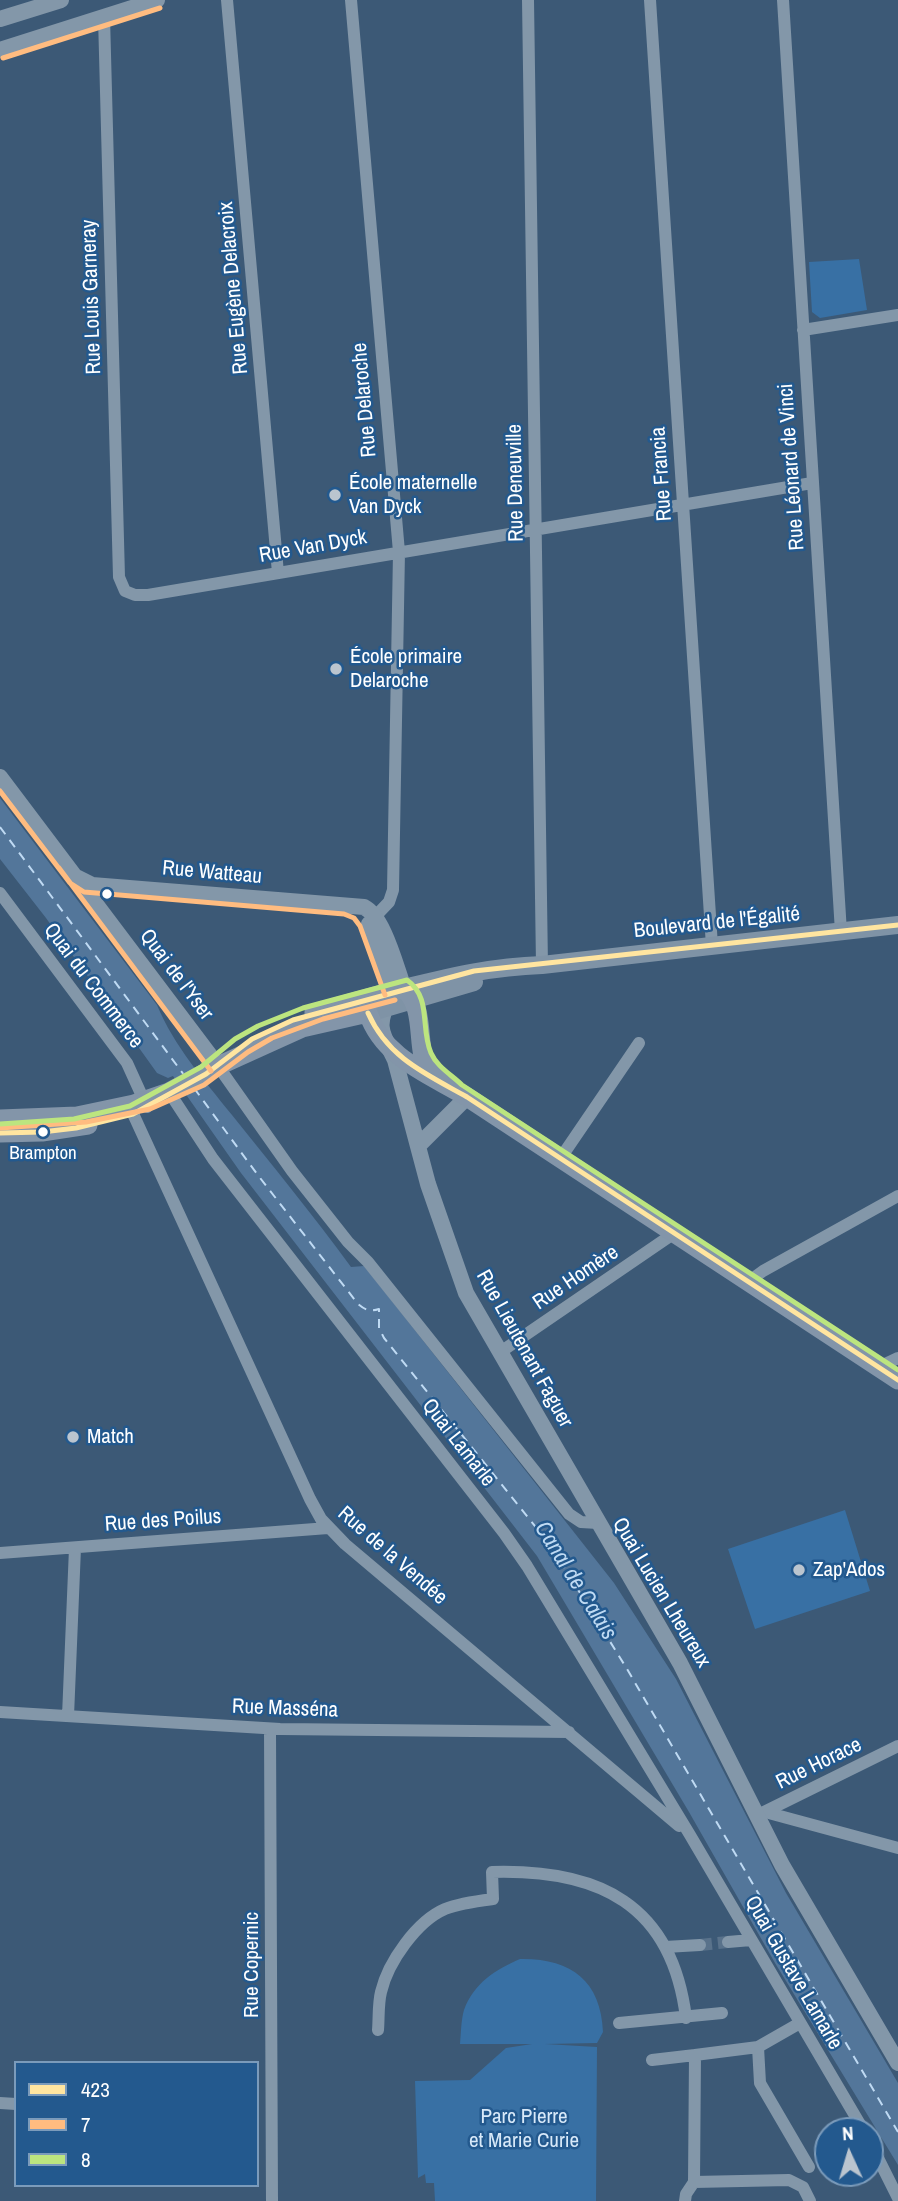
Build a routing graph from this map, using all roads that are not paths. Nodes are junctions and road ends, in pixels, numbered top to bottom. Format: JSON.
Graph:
{"nodes":[{"id":1,"x":61,"y":0,"type":"edge"},
{"id":2,"x":157,"y":0,"type":"edge"},
{"id":3,"x":227,"y":0,"type":"edge"},
{"id":4,"x":351,"y":0,"type":"edge"},
{"id":5,"x":528,"y":0,"type":"edge"},
{"id":6,"x":650,"y":0,"type":"edge"},
{"id":7,"x":783,"y":0,"type":"edge"},
{"id":8,"x":104,"y":17,"type":"junction"},
{"id":9,"x":0,"y":19,"type":"edge"},
{"id":10,"x":0,"y":50,"type":"edge"},
{"id":11,"x":898,"y":315,"type":"edge"},
{"id":12,"x":803,"y":330,"type":"junction"},
{"id":13,"x":812,"y":483,"type":"junction"},
{"id":14,"x":683,"y":505,"type":"junction"},
{"id":15,"x":536,"y":529,"type":"junction"},
{"id":16,"x":399,"y":552,"type":"junction"},
{"id":17,"x":278,"y":573,"type":"junction"},
{"id":18,"x":119,"y":577,"type":"joint"},
{"id":19,"x":0,"y":777,"type":"edge"},
{"id":20,"x":76,"y":877,"type":"junction"},
{"id":21,"x":0,"y":893,"type":"edge"},
{"id":22,"x":372,"y":920,"type":"junction"},
{"id":23,"x":898,"y":925,"type":"edge"},
{"id":24,"x":841,"y":932,"type":"junction"},
{"id":25,"x":712,"y":946,"type":"junction"},
{"id":26,"x":542,"y":965,"type":"junction"},
{"id":27,"x":395,"y":1001,"type":"junction"},
{"id":28,"x":639,"y":1043,"type":"dead end"},
{"id":29,"x":386,"y":1045,"type":"junction"},
{"id":30,"x":218,"y":1066,"type":"junction"},
{"id":31,"x":169,"y":1093,"type":"junction"},
{"id":32,"x":462,"y":1094,"type":"junction"},
{"id":33,"x":138,"y":1107,"type":"junction"},
{"id":34,"x":0,"y":1119,"type":"edge"},
{"id":35,"x":0,"y":1133,"type":"edge"},
{"id":36,"x":418,"y":1146,"type":"junction"},
{"id":37,"x":560,"y":1159,"type":"junction"},
{"id":38,"x":898,"y":1196,"type":"edge"},
{"id":39,"x":673,"y":1234,"type":"junction"},
{"id":40,"x":748,"y":1282,"type":"junction"},
{"id":41,"x":499,"y":1353,"type":"junction"},
{"id":42,"x":898,"y":1358,"type":"edge"},
{"id":43,"x":879,"y":1367,"type":"junction"},
{"id":44,"x":898,"y":1380,"type":"edge"},
{"id":45,"x":598,"y":1523,"type":"junction"},
{"id":46,"x":328,"y":1528,"type":"junction"},
{"id":47,"x":75,"y":1548,"type":"junction"},
{"id":48,"x":0,"y":1553,"type":"edge"},
{"id":49,"x":0,"y":1712,"type":"edge"},
{"id":50,"x":68,"y":1716,"type":"junction"},
{"id":51,"x":270,"y":1729,"type":"junction"},
{"id":52,"x":569,"y":1732,"type":"junction"},
{"id":53,"x":898,"y":1746,"type":"edge"},
{"id":54,"x":761,"y":1814,"type":"junction"},
{"id":55,"x":690,"y":1835,"type":"junction"},
{"id":56,"x":898,"y":1848,"type":"edge"},
{"id":57,"x":751,"y":1940,"type":"junction"},
{"id":58,"x":728,"y":1942,"type":"tunnel mouth"},
{"id":59,"x":700,"y":1945,"type":"tunnel mouth"},
{"id":60,"x":665,"y":1947,"type":"junction"},
{"id":61,"x":722,"y":2013,"type":"dead end"},
{"id":62,"x":686,"y":2018,"type":"junction"},
{"id":63,"x":620,"y":2023,"type":"dead end"},
{"id":64,"x":800,"y":2023,"type":"junction"},
{"id":65,"x":379,"y":2030,"type":"dead end"},
{"id":66,"x":758,"y":2047,"type":"junction"},
{"id":67,"x":695,"y":2055,"type":"junction"},
{"id":68,"x":652,"y":2060,"type":"dead end"},
{"id":69,"x":898,"y":2063,"type":"edge"},
{"id":70,"x":259,"y":2106,"type":"edge"},
{"id":71,"x":272,"y":2106,"type":"junction"},
{"id":72,"x":856,"y":2117,"type":"edge"},
{"id":73,"x":809,"y":2167,"type":"dead end"},
{"id":74,"x":884,"y":2170,"type":"edge"},
{"id":75,"x":694,"y":2182,"type":"junction"},
{"id":76,"x":898,"y":2199,"type":"edge"},
{"id":77,"x":272,"y":2201,"type":"edge"},
{"id":78,"x":685,"y":2201,"type":"edge"},
{"id":79,"x":810,"y":2201,"type":"edge"}],
"edges":[{"from":1,"to":9,"type":"street"},
{"from":2,"to":8,"type":"street"},
{"from":3,"to":17,"type":"street","name":"Rue Eugène Delacroix"},
{"from":4,"to":16,"type":"street","name":"Rue Delaroche"},
{"from":5,"to":15,"type":"street","name":"Rue Deneuville"},
{"from":6,"to":14,"type":"street","name":"Rue Francia"},
{"from":7,"to":12,"type":"street","name":"Rue Léonard de Vinci"},
{"from":8,"to":10,"type":"street"},
{"from":8,"to":18,"type":"street","name":"Rue Louis Garneray"},
{"from":11,"to":12,"type":"street"},
{"from":12,"to":13,"type":"street","name":"Rue Léonard de Vinci"},
{"from":13,"to":14,"type":"street","name":"Rue Van Dyck"},
{"from":13,"to":24,"type":"street","name":"Rue Léonard de Vinci"},
{"from":14,"to":15,"type":"street","name":"Rue Van Dyck"},
{"from":14,"to":25,"type":"street","name":"Rue Francia"},
{"from":15,"to":16,"type":"street","name":"Rue Van Dyck"},
{"from":15,"to":26,"type":"street","name":"Rue Deneuville"},
{"from":16,"to":17,"type":"street","name":"Rue Van Dyck"},
{"from":16,"to":22,"type":"street","name":"Rue Delaroche"},
{"from":17,"to":18,"type":"street","name":"Rue Van Dyck"},
{"from":19,"to":20,"type":"street","name":"Quai de l'Yser"},
{"from":20,"to":22,"type":"street","name":"Rue Watteau"},
{"from":20,"to":30,"type":"street","name":"Quai de l'Yser"},
{"from":21,"to":33,"type":"street","name":"Quai du Commerce"},
{"from":22,"to":27,"type":"street"},
{"from":23,"to":24,"type":"main road","name":"Boulevard de l'Égalité"},
{"from":24,"to":25,"type":"main road","name":"Boulevard de l'Égalité"},
{"from":25,"to":26,"type":"main road","name":"Boulevard de l'Égalité"},
{"from":26,"to":27,"type":"main road","name":"Boulevard de l'Égalité"},
{"from":27,"to":29,"type":"main road"},
{"from":27,"to":30,"type":"main road","name":"Boulevard de l'Égalité"},
{"from":27,"to":30,"type":"main road","name":"Boulevard de l'Égalité"},
{"from":27,"to":32,"type":"main road"},
{"from":28,"to":37,"type":"street"},
{"from":29,"to":32,"type":"main road"},
{"from":29,"to":36,"type":"street","name":"Rue Lieutenant Faguer"},
{"from":30,"to":31,"type":"main road"},
{"from":30,"to":45,"type":"street","name":"Quai Lucien Lheureux"},
{"from":31,"to":33,"type":"main road"},
{"from":31,"to":55,"type":"street","name":"Quai Lamarle"},
{"from":32,"to":36,"type":"street"},
{"from":32,"to":37,"type":"main road"},
{"from":33,"to":34,"type":"main road"},
{"from":33,"to":35,"type":"main road"},
{"from":33,"to":46,"type":"street","name":"Rue de la Vendée"},
{"from":36,"to":41,"type":"street","name":"Rue Lieutenant Faguer"},
{"from":37,"to":39,"type":"main road"},
{"from":38,"to":40,"type":"street"},
{"from":39,"to":40,"type":"main road"},
{"from":39,"to":41,"type":"street","name":"Rue Homère"},
{"from":40,"to":43,"type":"main road"},
{"from":41,"to":45,"type":"street","name":"Rue Lieutenant Faguer"},
{"from":42,"to":43,"type":"street"},
{"from":43,"to":44,"type":"main road"},
{"from":45,"to":54,"type":"street","name":"Quai Lucien Lheureux"},
{"from":46,"to":47,"type":"street","name":"Rue des Poilus"},
{"from":46,"to":52,"type":"street","name":"Rue de la Vendée"},
{"from":47,"to":48,"type":"street","name":"Rue des Poilus"},
{"from":47,"to":50,"type":"street"},
{"from":49,"to":50,"type":"street","name":"Rue Masséna"},
{"from":50,"to":51,"type":"street","name":"Rue Masséna"},
{"from":51,"to":52,"type":"street","name":"Rue Masséna"},
{"from":51,"to":71,"type":"street","name":"Rue Copernic"},
{"from":52,"to":55,"type":"street","name":"Rue de la Vendée"},
{"from":53,"to":54,"type":"street","name":"Rue Horace"},
{"from":54,"to":56,"type":"street"},
{"from":54,"to":69,"type":"street","name":"Quai Lucien Lheureux"},
{"from":55,"to":57,"type":"street","name":"Quai Gustave Lamarle"},
{"from":57,"to":58,"type":"street"},
{"from":57,"to":64,"type":"street","name":"Quai Gustave Lamarle"},
{"from":59,"to":60,"type":"street"},
{"from":60,"to":62,"type":"street"},
{"from":60,"to":65,"type":"street"},
{"from":61,"to":62,"type":"street"},
{"from":62,"to":63,"type":"street"},
{"from":64,"to":66,"type":"street"},
{"from":64,"to":72,"type":"street","name":"Quai Gustave Lamarle"},
{"from":66,"to":67,"type":"street"},
{"from":66,"to":73,"type":"street"},
{"from":67,"to":68,"type":"street"},
{"from":67,"to":75,"type":"street"},
{"from":70,"to":71,"type":"street"},
{"from":71,"to":77,"type":"street","name":"Rue Copernic"},
{"from":74,"to":76,"type":"street"},
{"from":75,"to":78,"type":"street"},
{"from":75,"to":79,"type":"street"}]}
